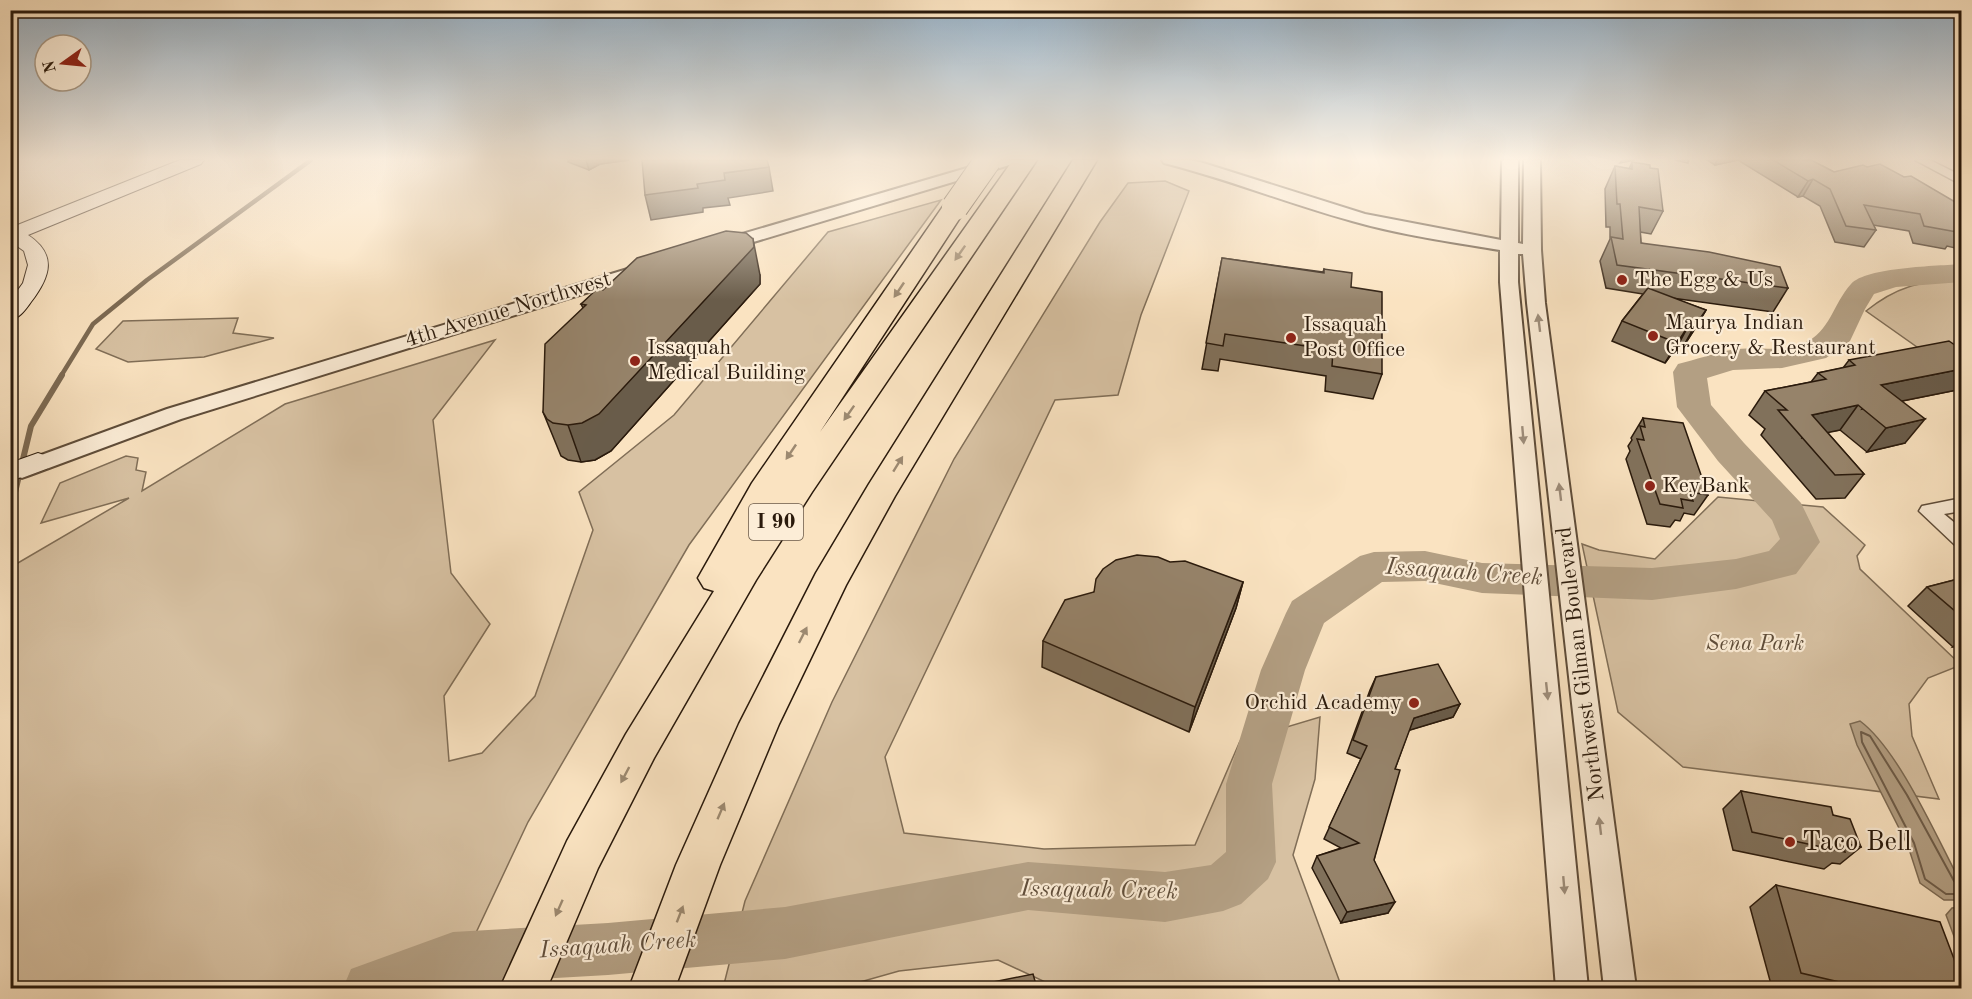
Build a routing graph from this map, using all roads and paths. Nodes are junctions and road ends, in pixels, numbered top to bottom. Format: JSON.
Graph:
{"nodes":[{"id":1,"x":79,"y":207,"type":"edge"},
{"id":2,"x":853,"y":207,"type":"edge"},
{"id":3,"x":956,"y":207,"type":"edge"},
{"id":4,"x":993,"y":207,"type":"edge"},
{"id":5,"x":1059,"y":207,"type":"edge"},
{"id":6,"x":1326,"y":207,"type":"edge"},
{"id":7,"x":1509,"y":207,"type":"edge"},
{"id":8,"x":1532,"y":207,"type":"edge"},
{"id":9,"x":11,"y":234,"type":"edge"},
{"id":10,"x":1508,"y":246,"type":"junction"},
{"id":11,"x":1532,"y":250,"type":"junction"},
{"id":12,"x":704,"y":251,"type":"edge"},
{"id":13,"x":660,"y":264,"type":"edge"},
{"id":14,"x":10,"y":314,"type":"edge"},
{"id":15,"x":38,"y":462,"type":"joint"},
{"id":16,"x":10,"y":474,"type":"edge"},
{"id":17,"x":1962,"y":504,"type":"edge"},
{"id":18,"x":1962,"y":540,"type":"edge"},
{"id":19,"x":640,"y":746,"type":"junction"},
{"id":20,"x":523,"y":988,"type":"edge"},
{"id":21,"x":652,"y":988,"type":"edge"},
{"id":22,"x":1572,"y":988,"type":"edge"},
{"id":23,"x":1620,"y":988,"type":"edge"}],
"edges":[{"from":1,"to":9,"type":"main road"},
{"from":2,"to":12,"type":"street"},
{"from":3,"to":19,"type":"highway","one_way":true,"bridge":true},
{"from":4,"to":19,"type":"highway","number":"I 90","one_way":true},
{"from":21,"to":5,"type":"highway","one_way":true},
{"from":6,"to":10,"type":"street"},
{"from":7,"to":10,"type":"street","name":"Northwest Gilman Boulevard"},
{"from":8,"to":11,"type":"street","name":"Northwest Gilman Boulevard"},
{"from":9,"to":14,"type":"main road"},
{"from":10,"to":11,"type":"street"},
{"from":10,"to":22,"type":"street","name":"Northwest Gilman Boulevard","one_way":true},
{"from":23,"to":11,"type":"street","name":"Northwest Gilman Boulevard","one_way":true},
{"from":13,"to":15,"type":"street","name":"4th Avenue Northwest"},
{"from":15,"to":16,"type":"main road"},
{"from":17,"to":18,"type":"street"},
{"from":19,"to":20,"type":"highway","number":"I 90","one_way":true}]}
